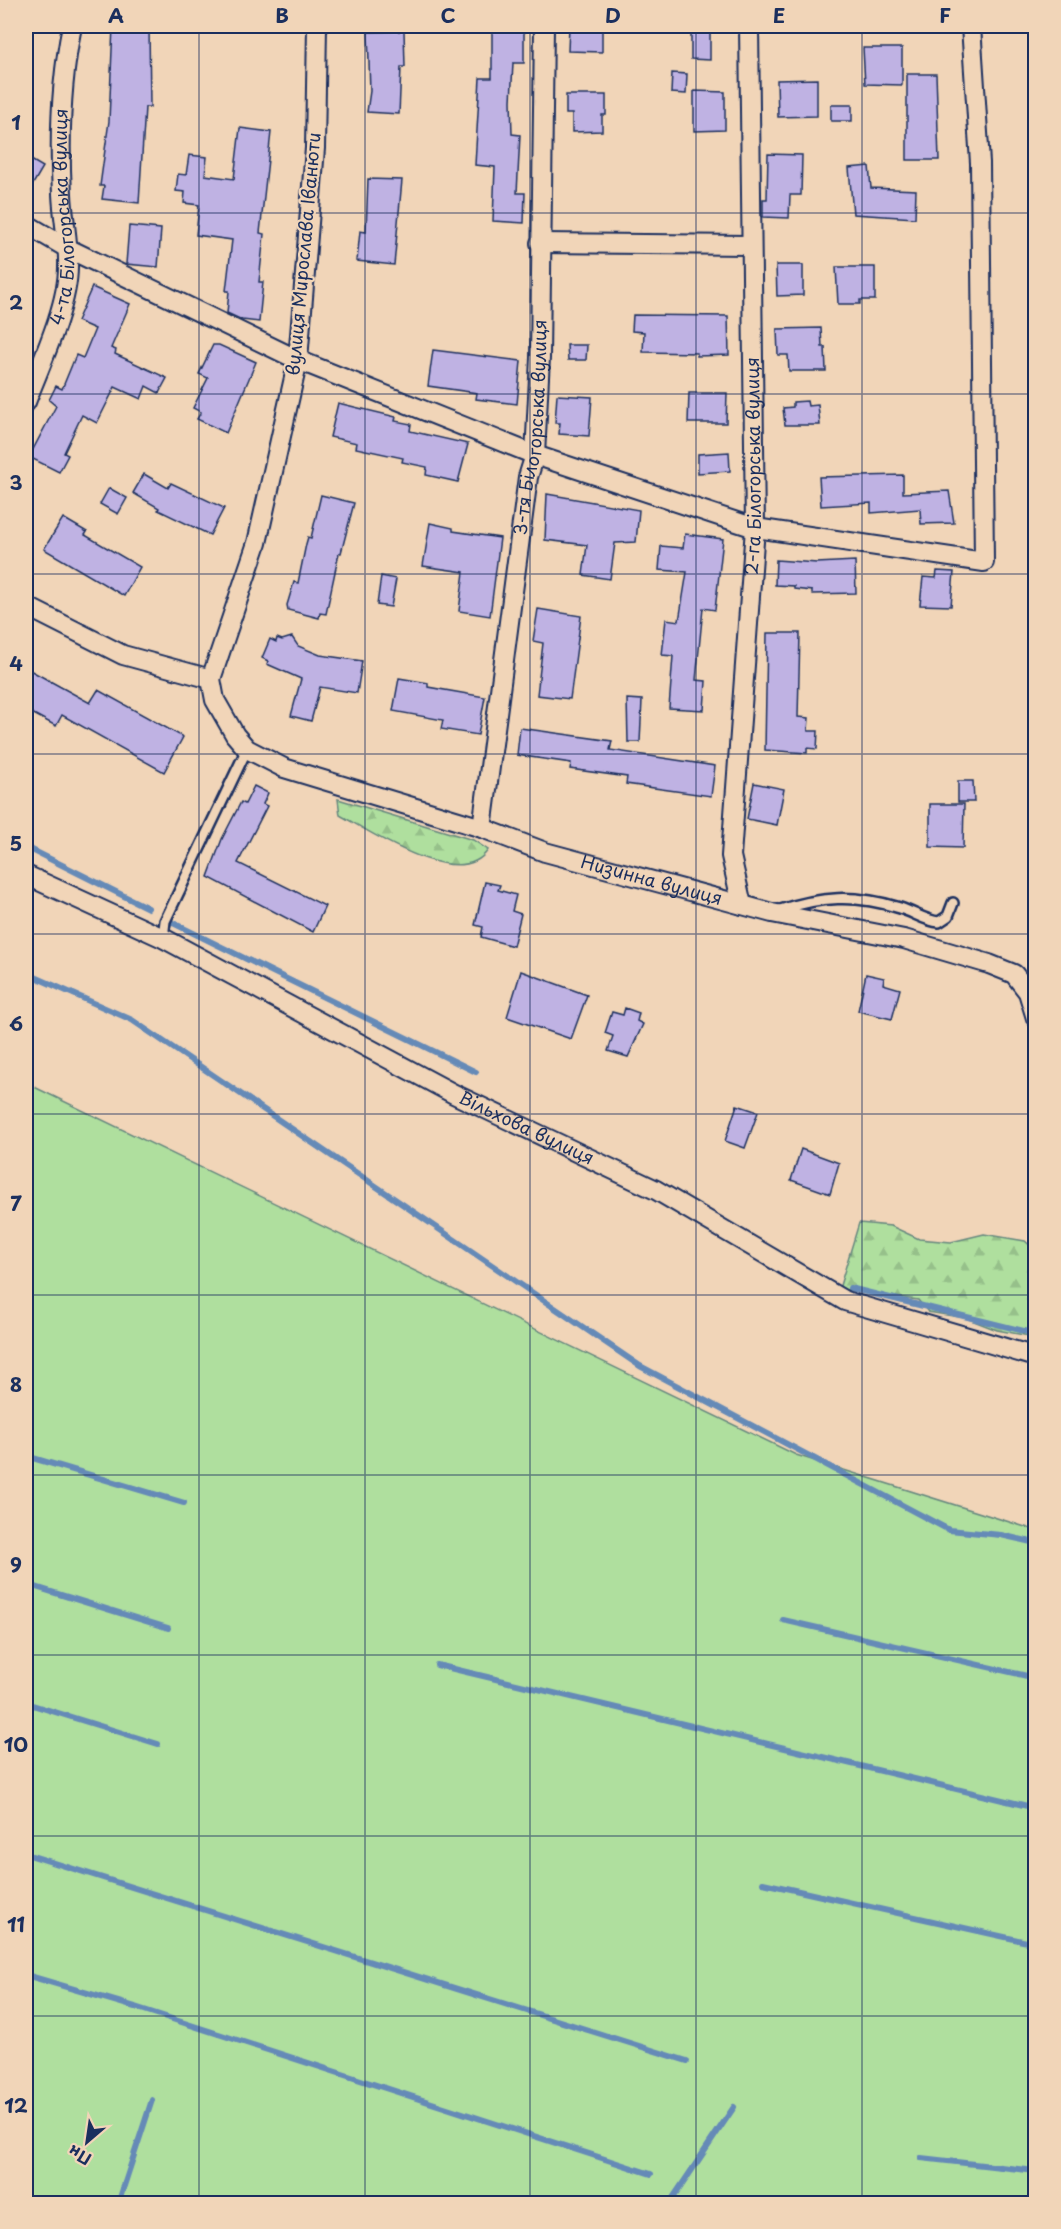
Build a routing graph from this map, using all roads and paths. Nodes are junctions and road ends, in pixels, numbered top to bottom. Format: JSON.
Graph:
{"nodes":[{"id":1,"x":72,"y":26,"type":"edge"},
{"id":2,"x":316,"y":26,"type":"edge"},
{"id":3,"x":544,"y":26,"type":"edge"},
{"id":4,"x":750,"y":26,"type":"edge"},
{"id":5,"x":971,"y":26,"type":"edge"},
{"id":6,"x":26,"y":224,"type":"edge"},
{"id":7,"x":540,"y":243,"type":"junction"},
{"id":8,"x":750,"y":244,"type":"junction"},
{"id":9,"x":68,"y":248,"type":"junction"},
{"id":10,"x":298,"y":360,"type":"junction"},
{"id":11,"x":26,"y":402,"type":"edge"},
{"id":12,"x":535,"y":454,"type":"junction"},
{"id":13,"x":755,"y":528,"type":"junction"},
{"id":14,"x":26,"y":606,"type":"edge"},
{"id":15,"x":211,"y":680,"type":"junction"},
{"id":16,"x":247,"y":749,"type":"junction"},
{"id":17,"x":482,"y":828,"type":"junction"},
{"id":18,"x":26,"y":875,"type":"edge"},
{"id":19,"x":953,"y":903,"type":"dead end"},
{"id":20,"x":742,"y":905,"type":"junction"},
{"id":21,"x":772,"y":913,"type":"junction"},
{"id":22,"x":163,"y":938,"type":"junction"},
{"id":23,"x":1035,"y":1018,"type":"edge"},
{"id":24,"x":1035,"y":1357,"type":"edge"}],
"edges":[{"from":1,"to":9,"type":"street","name":"4-та Білогорська вулиця"},
{"from":2,"to":10,"type":"street","name":"вулиця Мирослава Іванюти"},
{"from":3,"to":7,"type":"street","name":"3-тя Білогорська вулиця"},
{"from":4,"to":8,"type":"street","name":"2-га Білогорська вулиця"},
{"from":5,"to":13,"type":"street"},
{"from":6,"to":9,"type":"street"},
{"from":7,"to":8,"type":"street"},
{"from":7,"to":12,"type":"street","name":"3-тя Білогорська вулиця"},
{"from":8,"to":13,"type":"street","name":"2-га Білогорська вулиця"},
{"from":9,"to":10,"type":"street"},
{"from":9,"to":11,"type":"street","name":"4-та Білогорська вулиця"},
{"from":10,"to":12,"type":"street"},
{"from":10,"to":15,"type":"street","name":"вулиця Мирослава Іванюти"},
{"from":12,"to":13,"type":"street"},
{"from":12,"to":17,"type":"street","name":"3-тя Білогорська вулиця"},
{"from":13,"to":20,"type":"street","name":"2-га Білогорська вулиця"},
{"from":14,"to":15,"type":"street"},
{"from":15,"to":16,"type":"street"},
{"from":16,"to":17,"type":"street","name":"Низинна вулиця"},
{"from":16,"to":22,"type":"lane"},
{"from":17,"to":20,"type":"street","name":"Низинна вулиця"},
{"from":18,"to":22,"type":"street","name":"Вільхова вулиця"},
{"from":19,"to":21,"type":"lane"},
{"from":20,"to":21,"type":"street","name":"Низинна вулиця"},
{"from":21,"to":23,"type":"street","name":"Низинна вулиця"},
{"from":22,"to":24,"type":"street","name":"Вільхова вулиця"}]}
